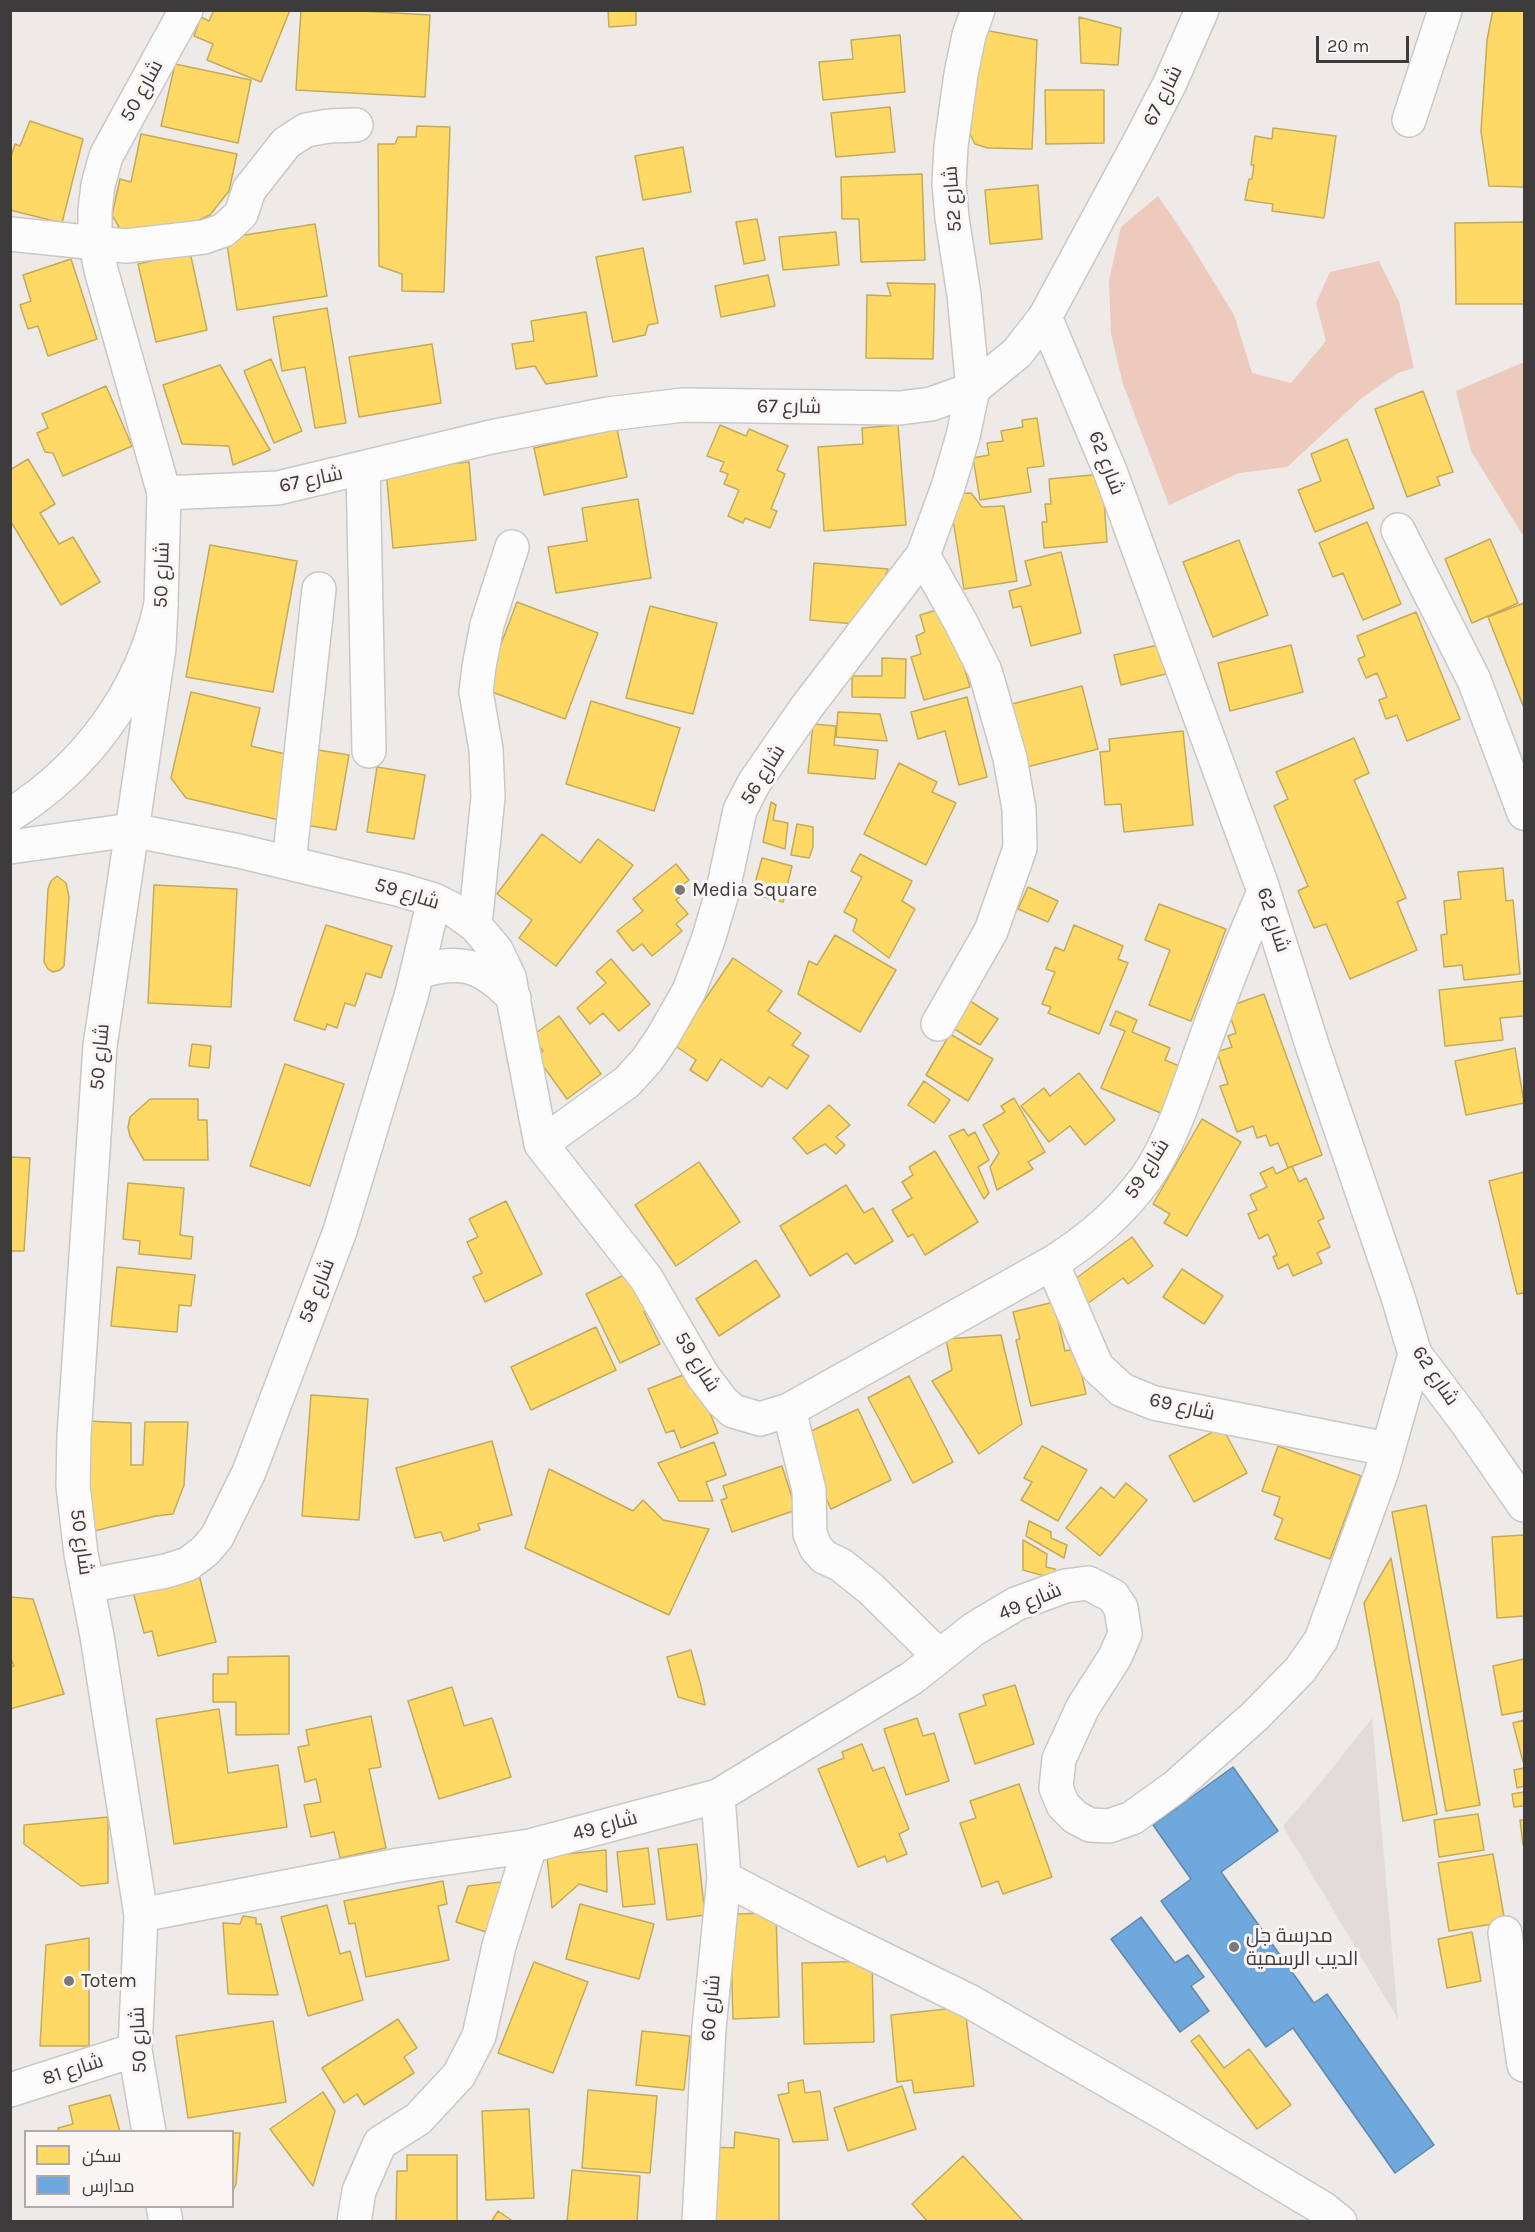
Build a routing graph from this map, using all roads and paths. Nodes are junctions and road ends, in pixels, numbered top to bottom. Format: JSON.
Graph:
{"nodes":[{"id":1,"x":186,"y":10,"type":"edge"},
{"id":2,"x":978,"y":10,"type":"edge"},
{"id":3,"x":1202,"y":10,"type":"edge"},
{"id":4,"x":1446,"y":10,"type":"edge"},
{"id":5,"x":1409,"y":120,"type":"dead end"},
{"id":6,"x":356,"y":125,"type":"dead end"},
{"id":7,"x":10,"y":234,"type":"edge"},
{"id":8,"x":96,"y":244,"type":"junction"},
{"id":9,"x":1045,"y":317,"type":"junction"},
{"id":10,"x":973,"y":388,"type":"junction"},
{"id":11,"x":363,"y":468,"type":"junction"},
{"id":12,"x":164,"y":493,"type":"junction"},
{"id":13,"x":1398,"y":530,"type":"dead end"},
{"id":14,"x":513,"y":547,"type":"dead end"},
{"id":15,"x":923,"y":555,"type":"junction"},
{"id":16,"x":319,"y":589,"type":"dead end"},
{"id":17,"x":161,"y":604,"type":"junction"},
{"id":18,"x":369,"y":751,"type":"dead end"},
{"id":19,"x":1524,"y":813,"type":"edge"},
{"id":20,"x":10,"y":815,"type":"edge"},
{"id":21,"x":131,"y":830,"type":"junction"},
{"id":22,"x":10,"y":848,"type":"edge"},
{"id":23,"x":289,"y":863,"type":"junction"},
{"id":24,"x":1264,"y":892,"type":"junction"},
{"id":25,"x":434,"y":900,"type":"junction"},
{"id":26,"x":475,"y":925,"type":"junction"},
{"id":27,"x":417,"y":972,"type":"junction"},
{"id":28,"x":514,"y":998,"type":"junction"},
{"id":29,"x":938,"y":1024,"type":"dead end"},
{"id":30,"x":541,"y":1144,"type":"junction"},
{"id":31,"x":1052,"y":1263,"type":"junction"},
{"id":32,"x":1415,"y":1354,"type":"junction"},
{"id":33,"x":789,"y":1410,"type":"junction"},
{"id":34,"x":1387,"y":1449,"type":"junction"},
{"id":35,"x":1524,"y":1505,"type":"edge"},
{"id":36,"x":87,"y":1587,"type":"junction"},
{"id":37,"x":939,"y":1656,"type":"junction"},
{"id":38,"x":718,"y":1796,"type":"junction"},
{"id":39,"x":530,"y":1846,"type":"junction"},
{"id":40,"x":724,"y":1878,"type":"junction"},
{"id":41,"x":141,"y":1915,"type":"junction"},
{"id":42,"x":1505,"y":1933,"type":"dead end"},
{"id":43,"x":135,"y":2050,"type":"junction"},
{"id":44,"x":1524,"y":2065,"type":"edge"},
{"id":45,"x":10,"y":2090,"type":"edge"},
{"id":46,"x":149,"y":2130,"type":"edge"},
{"id":47,"x":354,"y":2222,"type":"edge"},
{"id":48,"x":699,"y":2222,"type":"edge"},
{"id":49,"x":1340,"y":2222,"type":"edge"}],
"edges":[{"from":1,"to":8,"type":"street","name":"شارع 50"},
{"from":2,"to":10,"type":"street","name":"شارع 52"},
{"from":3,"to":9,"type":"street","name":"شارع 67"},
{"from":4,"to":5,"type":"street"},
{"from":6,"to":8,"type":"street"},
{"from":7,"to":8,"type":"street"},
{"from":8,"to":12,"type":"street","name":"شارع 50"},
{"from":9,"to":10,"type":"street","name":"شارع 67"},
{"from":9,"to":24,"type":"street","name":"شارع 62"},
{"from":10,"to":11,"type":"street","name":"شارع 67"},
{"from":10,"to":15,"type":"street","name":"شارع 56"},
{"from":11,"to":12,"type":"street","name":"شارع 67"},
{"from":11,"to":18,"type":"street"},
{"from":12,"to":17,"type":"street","name":"شارع 50"},
{"from":13,"to":19,"type":"street"},
{"from":14,"to":26,"type":"street"},
{"from":15,"to":29,"type":"street"},
{"from":15,"to":30,"type":"street","name":"شارع 56"},
{"from":16,"to":23,"type":"street"},
{"from":17,"to":20,"type":"street"},
{"from":17,"to":21,"type":"street","name":"شارع 50"},
{"from":21,"to":22,"type":"street"},
{"from":21,"to":23,"type":"street","name":"شارع 59"},
{"from":21,"to":36,"type":"street","name":"شارع 50"},
{"from":23,"to":25,"type":"street","name":"شارع 59"},
{"from":24,"to":31,"type":"street","name":"شارع 59"},
{"from":24,"to":32,"type":"street","name":"شارع 62"},
{"from":25,"to":26,"type":"street","name":"شارع 59"},
{"from":25,"to":27,"type":"street","name":"شارع 58"},
{"from":26,"to":28,"type":"street","name":"شارع 59"},
{"from":27,"to":28,"type":"street"},
{"from":27,"to":36,"type":"street","name":"شارع 58"},
{"from":28,"to":30,"type":"street","name":"شارع 59"},
{"from":30,"to":33,"type":"street","name":"شارع 59"},
{"from":31,"to":33,"type":"street","name":"شارع 59"},
{"from":31,"to":34,"type":"street","name":"شارع 69"},
{"from":32,"to":34,"type":"street","name":"شارع 49"},
{"from":32,"to":35,"type":"street","name":"شارع 62"},
{"from":33,"to":37,"type":"street"},
{"from":34,"to":37,"type":"street","name":"شارع 49"},
{"from":36,"to":41,"type":"street","name":"شارع 50"},
{"from":37,"to":38,"type":"street","name":"شارع 49"},
{"from":38,"to":39,"type":"street","name":"شارع 49"},
{"from":38,"to":40,"type":"street","name":"شارع 60"},
{"from":39,"to":41,"type":"street","name":"شارع 49"},
{"from":39,"to":47,"type":"street"},
{"from":40,"to":48,"type":"street","name":"شارع 60"},
{"from":40,"to":49,"type":"street"},
{"from":41,"to":43,"type":"street","name":"شارع 50"},
{"from":42,"to":44,"type":"street"},
{"from":43,"to":45,"type":"street","name":"شارع 81"},
{"from":43,"to":46,"type":"street","name":"شارع 50"}]}
